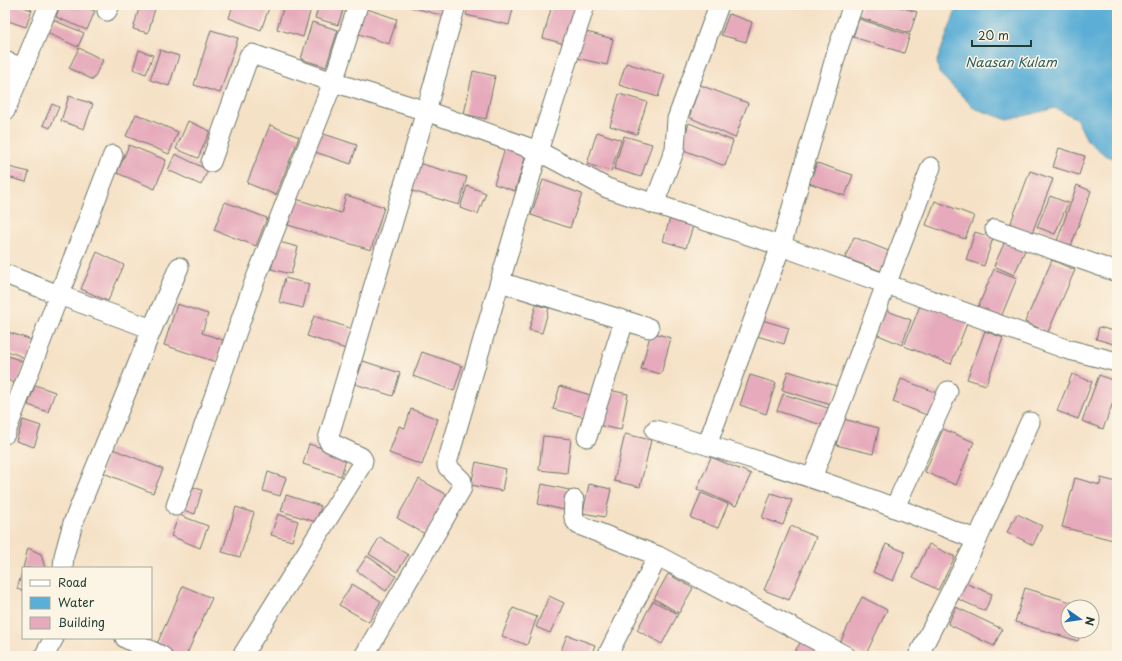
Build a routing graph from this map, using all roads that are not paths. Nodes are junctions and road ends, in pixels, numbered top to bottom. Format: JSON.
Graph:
{"nodes":[{"id":1,"x":49,"y":5,"type":"edge"},
{"id":2,"x":358,"y":5,"type":"edge"},
{"id":3,"x":456,"y":5,"type":"edge"},
{"id":4,"x":585,"y":5,"type":"edge"},
{"id":5,"x":719,"y":5,"type":"edge"},
{"id":6,"x":853,"y":5,"type":"edge"},
{"id":7,"x":5,"y":61,"type":"edge"},
{"id":8,"x":23,"y":68,"type":"junction"},
{"id":9,"x":333,"y":82,"type":"junction"},
{"id":10,"x":5,"y":111,"type":"edge"},
{"id":11,"x":426,"y":111,"type":"junction"},
{"id":12,"x":538,"y":151,"type":"junction"},
{"id":13,"x":113,"y":155,"type":"dead end"},
{"id":14,"x":211,"y":162,"type":"dead end"},
{"id":15,"x":931,"y":167,"type":"dead end"},
{"id":16,"x":654,"y":204,"type":"junction"},
{"id":17,"x":995,"y":229,"type":"dead end"},
{"id":18,"x":781,"y":246,"type":"junction"},
{"id":19,"x":179,"y":267,"type":"dead end"},
{"id":20,"x":1117,"y":272,"type":"edge"},
{"id":21,"x":5,"y":274,"type":"edge"},
{"id":22,"x":500,"y":282,"type":"junction"},
{"id":23,"x":887,"y":284,"type":"junction"},
{"id":24,"x":59,"y":295,"type":"junction"},
{"id":25,"x":624,"y":321,"type":"junction"},
{"id":26,"x":649,"y":328,"type":"dead end"},
{"id":27,"x":152,"y":329,"type":"junction"},
{"id":28,"x":1117,"y":362,"type":"edge"},
{"id":29,"x":948,"y":391,"type":"dead end"},
{"id":30,"x":1030,"y":422,"type":"dead end"},
{"id":31,"x":655,"y":430,"type":"dead end"},
{"id":32,"x":5,"y":434,"type":"edge"},
{"id":33,"x":587,"y":437,"type":"dead end"},
{"id":34,"x":707,"y":445,"type":"junction"},
{"id":35,"x":812,"y":478,"type":"junction"},
{"id":36,"x":574,"y":500,"type":"dead end"},
{"id":37,"x":176,"y":506,"type":"dead end"},
{"id":38,"x":895,"y":507,"type":"junction"},
{"id":39,"x":977,"y":540,"type":"junction"},
{"id":40,"x":658,"y":556,"type":"junction"},
{"id":41,"x":63,"y":567,"type":"edge"},
{"id":42,"x":53,"y":639,"type":"edge"},
{"id":43,"x":127,"y":639,"type":"edge"},
{"id":44,"x":44,"y":656,"type":"edge"},
{"id":45,"x":162,"y":656,"type":"edge"},
{"id":46,"x":242,"y":656,"type":"edge"},
{"id":47,"x":364,"y":656,"type":"edge"},
{"id":48,"x":607,"y":656,"type":"edge"},
{"id":49,"x":846,"y":656,"type":"edge"},
{"id":50,"x":918,"y":656,"type":"edge"}],
"edges":[{"from":1,"to":8,"type":"street"},
{"from":2,"to":9,"type":"street"},
{"from":3,"to":11,"type":"street"},
{"from":4,"to":12,"type":"street"},
{"from":5,"to":16,"type":"street"},
{"from":6,"to":18,"type":"street"},
{"from":7,"to":8,"type":"street"},
{"from":8,"to":10,"type":"street"},
{"from":9,"to":11,"type":"street"},
{"from":9,"to":14,"type":"street"},
{"from":9,"to":37,"type":"street"},
{"from":11,"to":12,"type":"street"},
{"from":11,"to":46,"type":"street"},
{"from":12,"to":16,"type":"street"},
{"from":12,"to":22,"type":"street"},
{"from":13,"to":24,"type":"street"},
{"from":15,"to":23,"type":"street"},
{"from":16,"to":18,"type":"street"},
{"from":17,"to":20,"type":"street"},
{"from":18,"to":23,"type":"street"},
{"from":18,"to":34,"type":"street"},
{"from":19,"to":27,"type":"street"},
{"from":21,"to":24,"type":"street"},
{"from":22,"to":25,"type":"street"},
{"from":22,"to":47,"type":"street"},
{"from":23,"to":28,"type":"street"},
{"from":23,"to":35,"type":"street"},
{"from":24,"to":27,"type":"street"},
{"from":24,"to":32,"type":"street"},
{"from":25,"to":26,"type":"street"},
{"from":25,"to":33,"type":"street"},
{"from":27,"to":41,"type":"street"},
{"from":29,"to":38,"type":"street"},
{"from":30,"to":39,"type":"street"},
{"from":31,"to":34,"type":"street"},
{"from":34,"to":35,"type":"street"},
{"from":35,"to":38,"type":"street"},
{"from":36,"to":40,"type":"street"},
{"from":38,"to":39,"type":"street"},
{"from":39,"to":50,"type":"street"},
{"from":40,"to":48,"type":"street"},
{"from":40,"to":49,"type":"street"},
{"from":42,"to":44,"type":"street"},
{"from":43,"to":45,"type":"street"}]}
